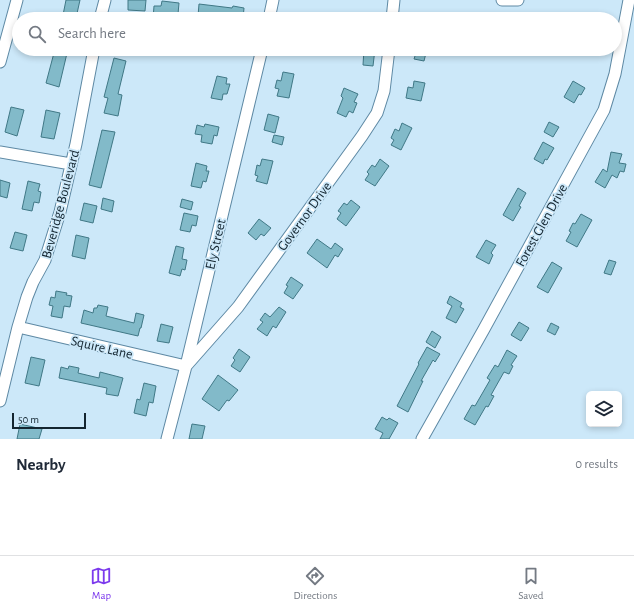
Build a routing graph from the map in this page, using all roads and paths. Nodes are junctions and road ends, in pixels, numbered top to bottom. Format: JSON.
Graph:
{"nodes":[{"id":1,"x":17,"y":0,"type":"edge"},
{"id":2,"x":105,"y":0,"type":"edge"},
{"id":3,"x":273,"y":0,"type":"edge"},
{"id":4,"x":394,"y":0,"type":"edge"},
{"id":5,"x":502,"y":0,"type":"edge"},
{"id":6,"x":518,"y":0,"type":"edge"},
{"id":7,"x":629,"y":0,"type":"edge"},
{"id":8,"x":14,"y":12,"type":"edge"},
{"id":9,"x":102,"y":12,"type":"edge"},
{"id":10,"x":270,"y":12,"type":"edge"},
{"id":11,"x":393,"y":12,"type":"edge"},
{"id":12,"x":12,"y":18,"type":"edge"},
{"id":13,"x":622,"y":37,"type":"edge"},
{"id":14,"x":93,"y":56,"type":"edge"},
{"id":15,"x":260,"y":56,"type":"edge"},
{"id":16,"x":388,"y":56,"type":"edge"},
{"id":17,"x":618,"y":56,"type":"edge"},
{"id":18,"x":0,"y":62,"type":"edge"},
{"id":19,"x":0,"y":152,"type":"edge"},
{"id":20,"x":71,"y":164,"type":"junction"},
{"id":21,"x":18,"y":327,"type":"junction"},
{"id":22,"x":186,"y":366,"type":"junction"},
{"id":23,"x":0,"y":401,"type":"edge"},
{"id":24,"x":167,"y":439,"type":"edge"},
{"id":25,"x":422,"y":439,"type":"edge"}],
"edges":[{"from":1,"to":8,"type":"street"},
{"from":2,"to":9,"type":"street"},
{"from":3,"to":10,"type":"street"},
{"from":4,"to":11,"type":"street"},
{"from":5,"to":6,"type":"street"},
{"from":7,"to":13,"type":"street","name":"Forest Glen Drive"},
{"from":12,"to":18,"type":"street"},
{"from":14,"to":20,"type":"street","name":"Beveridge Boulevard"},
{"from":15,"to":22,"type":"street","name":"Ely Street"},
{"from":16,"to":22,"type":"street","name":"Governor Drive"},
{"from":17,"to":25,"type":"street","name":"Forest Glen Drive"},
{"from":19,"to":20,"type":"street"},
{"from":20,"to":21,"type":"street","name":"Beveridge Boulevard"},
{"from":21,"to":22,"type":"street","name":"Squire Lane"},
{"from":21,"to":23,"type":"street","name":"Beveridge Boulevard"},
{"from":22,"to":24,"type":"street","name":"Ely Street"}]}
